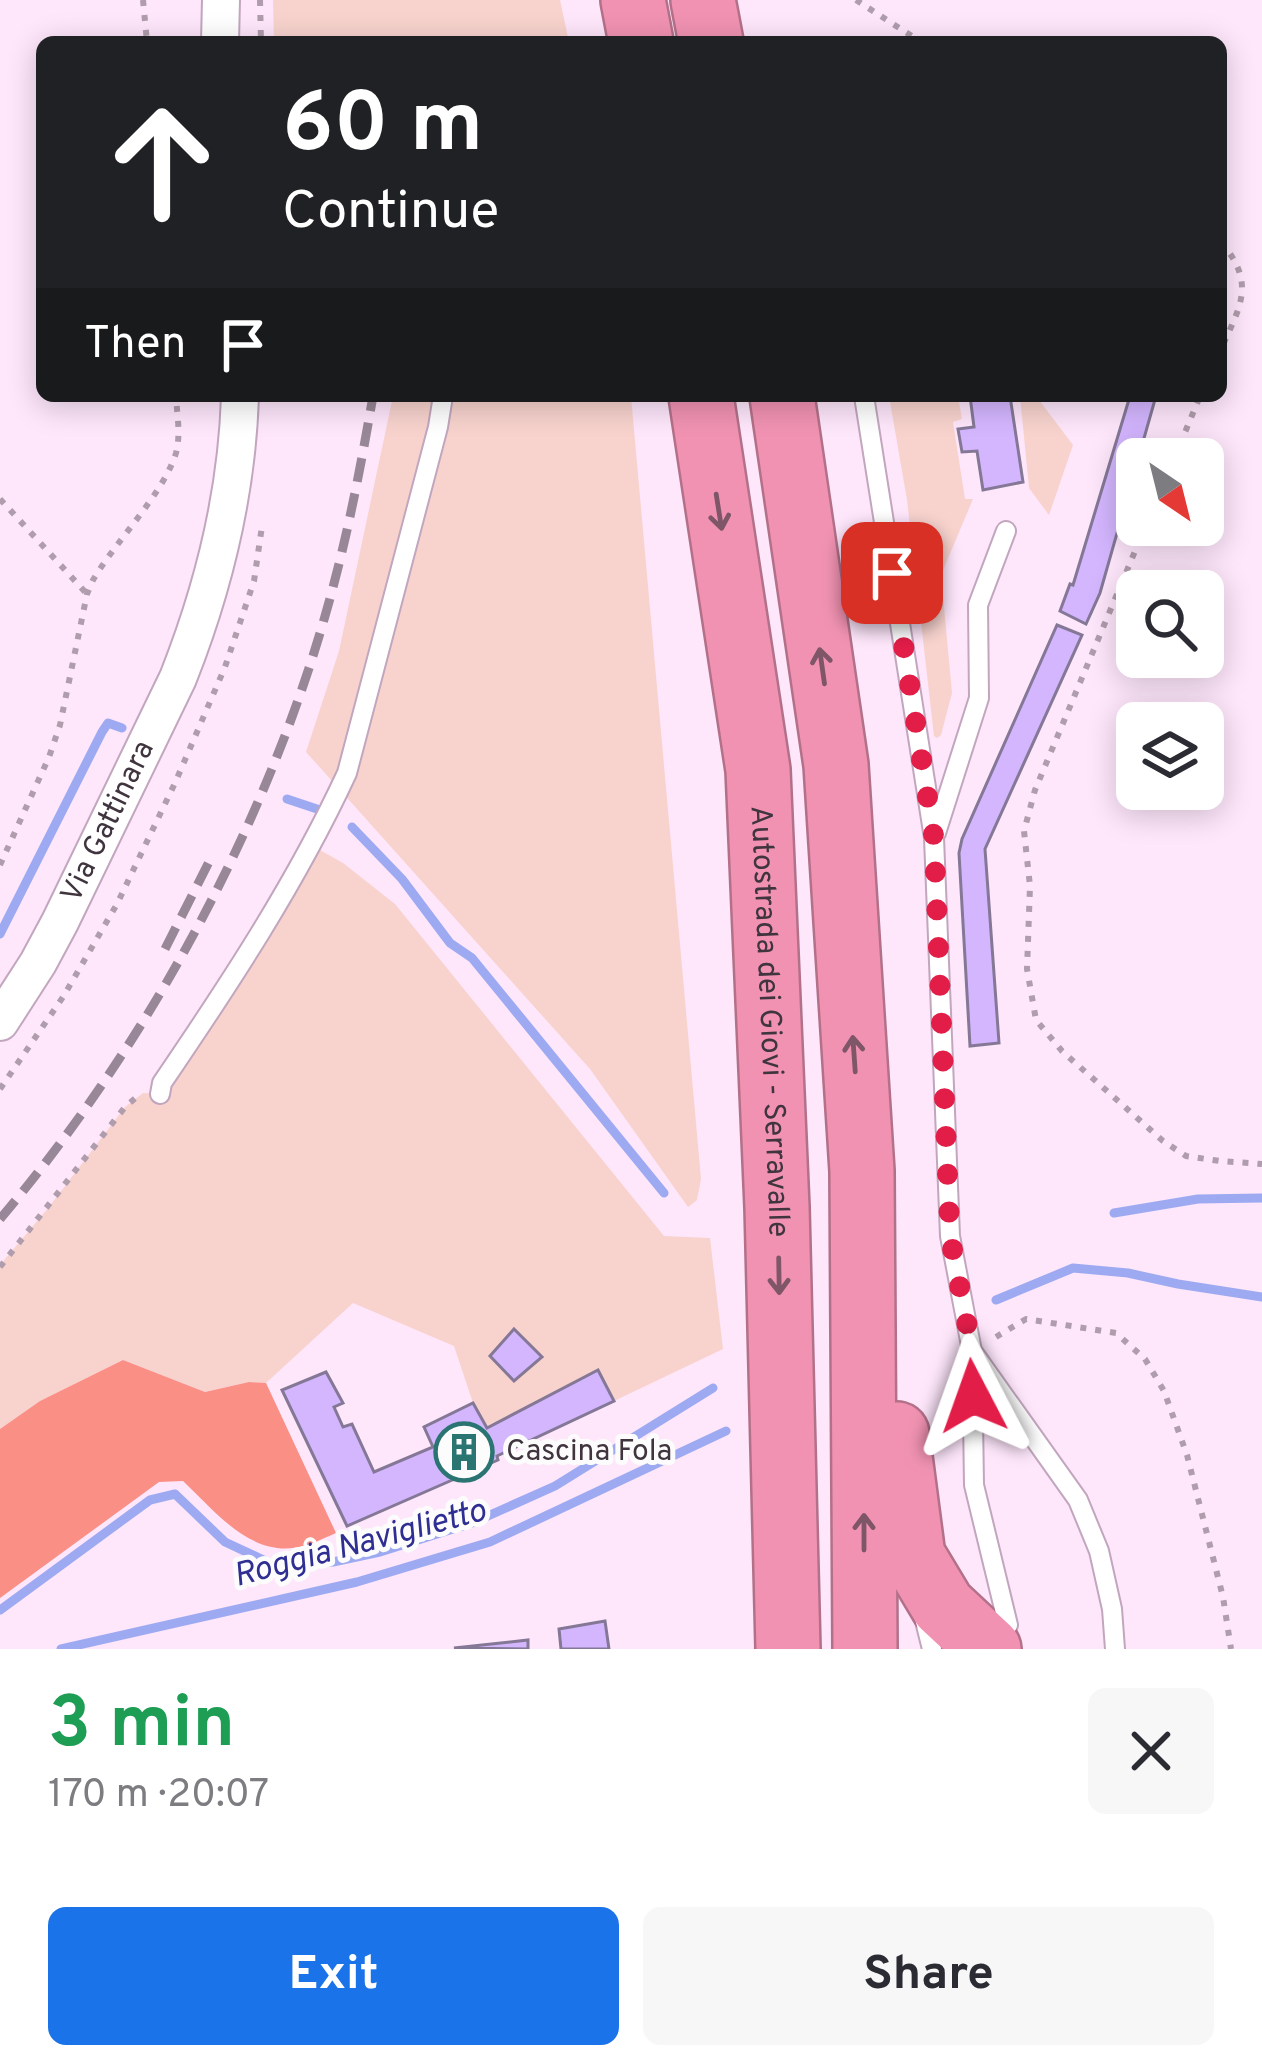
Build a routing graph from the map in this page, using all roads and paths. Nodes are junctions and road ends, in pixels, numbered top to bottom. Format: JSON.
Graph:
{"nodes":[{"id":1,"x":143,"y":0,"type":"edge"},
{"id":2,"x":220,"y":0,"type":"edge"},
{"id":3,"x":260,"y":0,"type":"edge"},
{"id":4,"x":633,"y":0,"type":"edge"},
{"id":5,"x":703,"y":0,"type":"edge"},
{"id":6,"x":856,"y":0,"type":"edge"},
{"id":7,"x":146,"y":36,"type":"edge"},
{"id":8,"x":220,"y":36,"type":"edge"},
{"id":9,"x":261,"y":36,"type":"edge"},
{"id":10,"x":639,"y":36,"type":"edge"},
{"id":11,"x":710,"y":36,"type":"edge"},
{"id":12,"x":912,"y":36,"type":"edge"},
{"id":13,"x":1227,"y":250,"type":"edge"},
{"id":14,"x":1227,"y":335,"type":"edge"},
{"id":15,"x":176,"y":402,"type":"edge"},
{"id":16,"x":240,"y":402,"type":"edge"},
{"id":17,"x":442,"y":402,"type":"edge"},
{"id":18,"x":702,"y":402,"type":"edge"},
{"id":19,"x":783,"y":402,"type":"edge"},
{"id":20,"x":865,"y":402,"type":"edge"},
{"id":21,"x":1198,"y":402,"type":"edge"},
{"id":22,"x":1183,"y":438,"type":"edge"},
{"id":23,"x":0,"y":499,"type":"edge"},
{"id":24,"x":1006,"y":531,"type":"dead end"},
{"id":25,"x":1137,"y":546,"type":"edge"},
{"id":26,"x":87,"y":594,"type":"junction"},
{"id":27,"x":934,"y":838,"type":"junction"},
{"id":28,"x":0,"y":865,"type":"edge"},
{"id":29,"x":0,"y":1022,"type":"edge"},
{"id":30,"x":160,"y":1094,"type":"joint"},
{"id":31,"x":1262,"y":1164,"type":"edge"},
{"id":32,"x":862,"y":1171,"type":"junction"},
{"id":33,"x":0,"y":1267,"type":"edge"},
{"id":34,"x":972,"y":1351,"type":"junction"},
{"id":35,"x":913,"y":1556,"type":"junction"},
{"id":36,"x":999,"y":1637,"type":"edge"},
{"id":37,"x":788,"y":1649,"type":"edge"},
{"id":38,"x":865,"y":1649,"type":"edge"},
{"id":39,"x":932,"y":1649,"type":"edge"},
{"id":40,"x":1114,"y":1649,"type":"edge"},
{"id":41,"x":1231,"y":1649,"type":"edge"}],
"edges":[{"from":1,"to":7,"type":"path"},
{"from":2,"to":8,"type":"street"},
{"from":3,"to":9,"type":"path"},
{"from":4,"to":10,"type":"highway"},
{"from":5,"to":11,"type":"highway"},
{"from":6,"to":12,"type":"path"},
{"from":13,"to":14,"type":"path"},
{"from":15,"to":26,"type":"path"},
{"from":16,"to":29,"type":"street","name":"Via Gattinara"},
{"from":17,"to":30,"type":"lane"},
{"from":18,"to":37,"type":"highway","name":"Autostrada dei Giovi - Serravalle","one_way":true},
{"from":32,"to":19,"type":"highway","one_way":true},
{"from":20,"to":27,"type":"lane"},
{"from":21,"to":22,"type":"path"},
{"from":23,"to":26,"type":"path"},
{"from":24,"to":27,"type":"lane"},
{"from":25,"to":31,"type":"path"},
{"from":26,"to":28,"type":"path"},
{"from":27,"to":34,"type":"lane"},
{"from":30,"to":33,"type":"path"},
{"from":32,"to":35,"type":"highway"},
{"from":38,"to":32,"type":"highway","one_way":true},
{"from":34,"to":36,"type":"lane"},
{"from":34,"to":40,"type":"lane"},
{"from":34,"to":41,"type":"path"},
{"from":35,"to":36,"type":"highway"},
{"from":35,"to":39,"type":"lane"}]}
